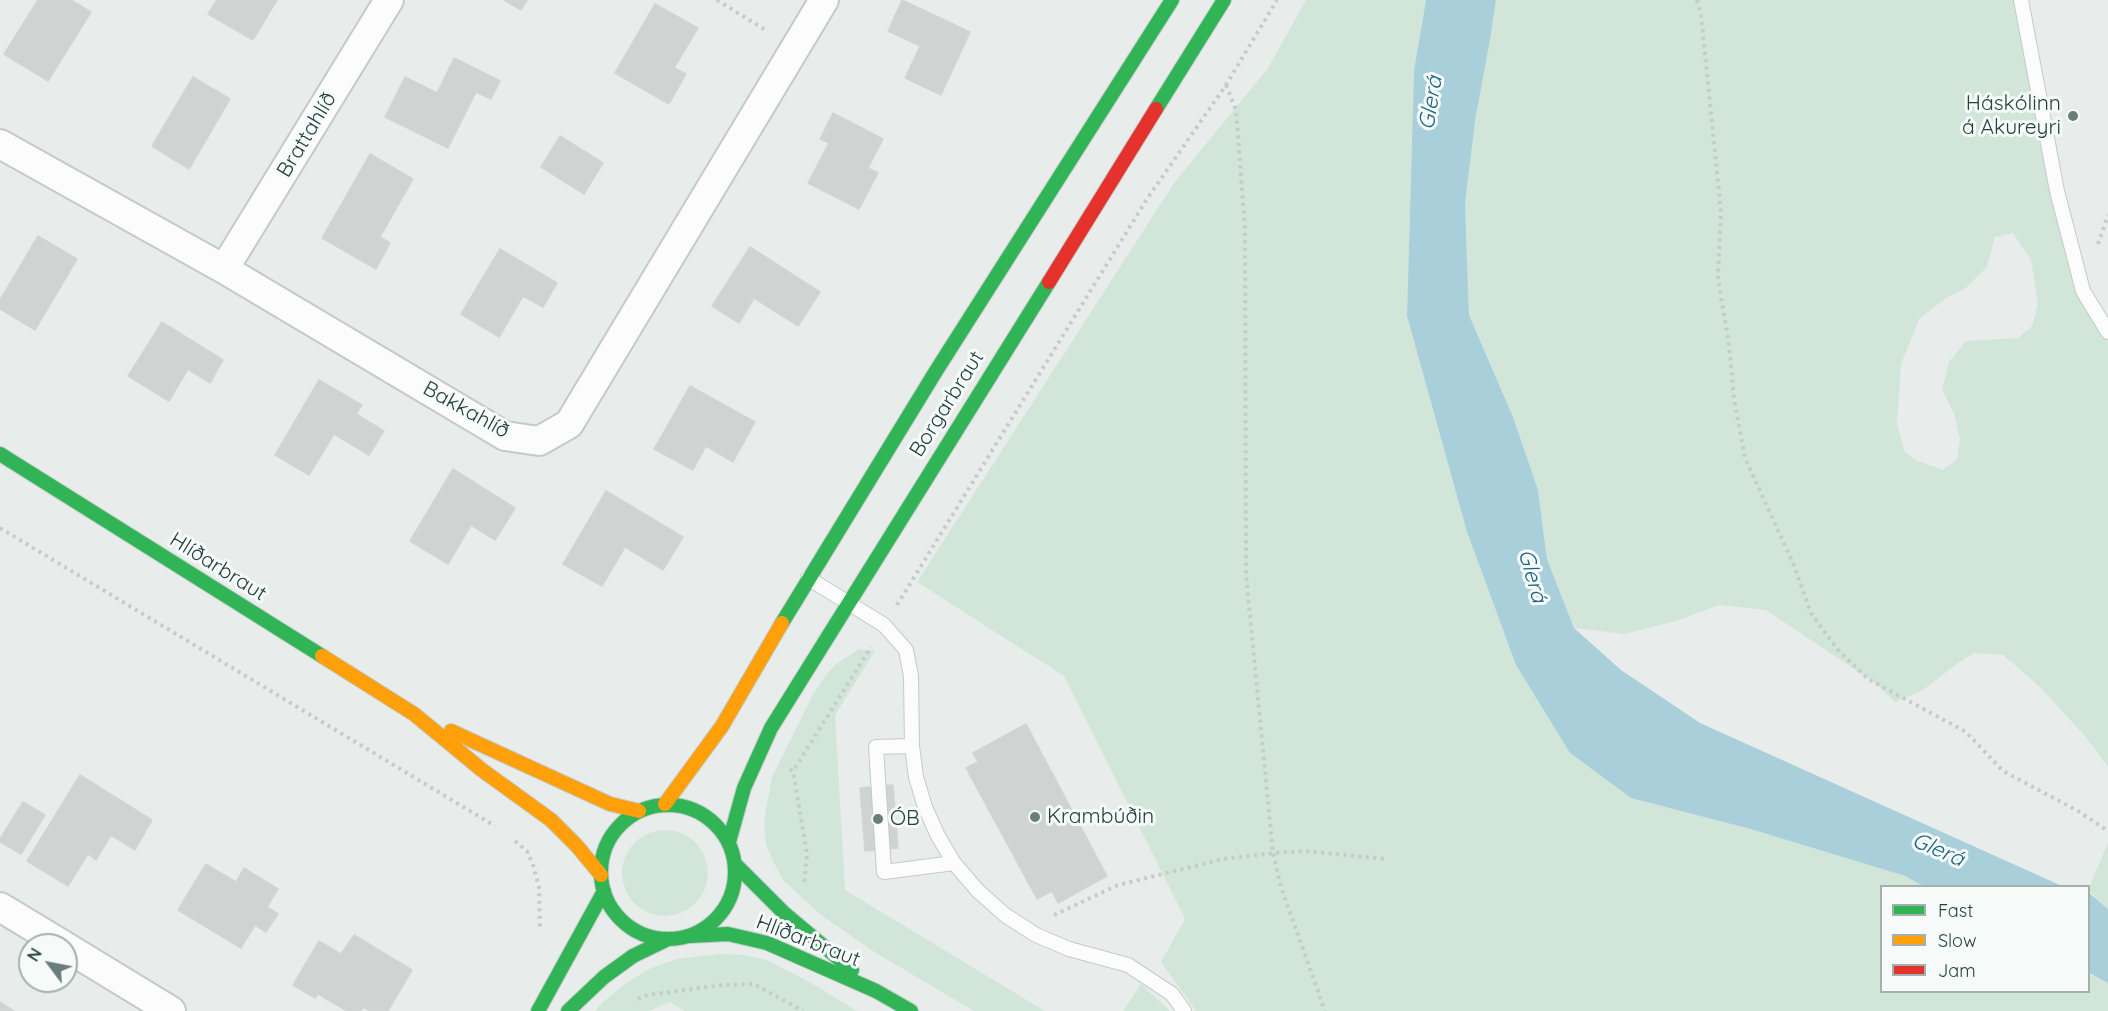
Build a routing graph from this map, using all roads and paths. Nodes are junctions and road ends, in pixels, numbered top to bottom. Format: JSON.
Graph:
{"nodes":[{"id":1,"x":389,"y":0,"type":"edge"},
{"id":2,"x":717,"y":0,"type":"edge"},
{"id":3,"x":824,"y":0,"type":"edge"},
{"id":4,"x":1172,"y":0,"type":"edge"},
{"id":5,"x":1224,"y":0,"type":"edge"},
{"id":6,"x":1277,"y":0,"type":"edge"},
{"id":7,"x":1697,"y":0,"type":"edge"},
{"id":8,"x":2021,"y":0,"type":"edge"},
{"id":9,"x":795,"y":50,"type":"junction"},
{"id":10,"x":1226,"y":85,"type":"junction"},
{"id":11,"x":0,"y":144,"type":"edge"},
{"id":12,"x":224,"y":269,"type":"junction"},
{"id":13,"x":2108,"y":332,"type":"edge"},
{"id":14,"x":0,"y":454,"type":"edge"},
{"id":15,"x":0,"y":528,"type":"edge"},
{"id":16,"x":808,"y":578,"type":"junction"},
{"id":17,"x":849,"y":603,"type":"junction"},
{"id":18,"x":885,"y":625,"type":"junction"},
{"id":19,"x":414,"y":714,"type":"junction"},
{"id":20,"x":912,"y":746,"type":"junction"},
{"id":21,"x":785,"y":765,"type":"dead end"},
{"id":22,"x":793,"y":771,"type":"junction"},
{"id":23,"x":665,"y":804,"type":"junction"},
{"id":24,"x":639,"y":811,"type":"junction"},
{"id":25,"x":503,"y":831,"type":"dead end"},
{"id":26,"x":2108,"y":831,"type":"edge"},
{"id":27,"x":511,"y":838,"type":"dead end"},
{"id":28,"x":729,"y":842,"type":"junction"},
{"id":29,"x":1273,"y":853,"type":"junction"},
{"id":30,"x":1385,"y":860,"type":"dead end"},
{"id":31,"x":954,"y":863,"type":"junction"},
{"id":32,"x":735,"y":864,"type":"junction"},
{"id":33,"x":601,"y":875,"type":"junction"},
{"id":34,"x":604,"y":891,"type":"junction"},
{"id":35,"x":799,"y":891,"type":"dead end"},
{"id":36,"x":0,"y":907,"type":"edge"},
{"id":37,"x":1026,"y":929,"type":"junction"},
{"id":38,"x":43,"y":933,"type":"edge"},
{"id":39,"x":540,"y":934,"type":"dead end"},
{"id":40,"x":687,"y":937,"type":"junction"},
{"id":41,"x":666,"y":940,"type":"junction"},
{"id":42,"x":78,"y":955,"type":"edge"},
{"id":43,"x":876,"y":991,"type":"junction"},
{"id":44,"x":638,"y":1000,"type":"dead end"},
{"id":45,"x":171,"y":1011,"type":"edge"},
{"id":46,"x":538,"y":1011,"type":"edge"},
{"id":47,"x":568,"y":1011,"type":"edge"},
{"id":48,"x":803,"y":1011,"type":"edge"},
{"id":49,"x":911,"y":1011,"type":"edge"},
{"id":50,"x":1184,"y":1011,"type":"edge"},
{"id":51,"x":1325,"y":1011,"type":"edge"}],
"edges":[{"from":1,"to":12,"type":"street","name":"Brattahlíð"},
{"from":2,"to":9,"type":"path"},
{"from":3,"to":9,"type":"street","name":"Bakkahlíð"},
{"from":4,"to":16,"type":"street","name":"Borgarbraut"},
{"from":5,"to":17,"type":"street","name":"Borgarbraut"},
{"from":6,"to":10,"type":"path"},
{"from":7,"to":26,"type":"path"},
{"from":8,"to":13,"type":"lane"},
{"from":9,"to":12,"type":"street","name":"Bakkahlíð"},
{"from":10,"to":18,"type":"path"},
{"from":10,"to":29,"type":"path"},
{"from":11,"to":12,"type":"street","name":"Bakkahlíð"},
{"from":14,"to":19,"type":"street","name":"Hlíðarbraut"},
{"from":15,"to":25,"type":"path"},
{"from":16,"to":17,"type":"lane"},
{"from":16,"to":23,"type":"street","name":"Borgarbraut"},
{"from":17,"to":18,"type":"lane"},
{"from":17,"to":28,"type":"street","name":"Borgarbraut"},
{"from":18,"to":20,"type":"lane"},
{"from":18,"to":22,"type":"path"},
{"from":19,"to":24,"type":"street","name":"Hlíðarbraut"},
{"from":19,"to":33,"type":"street","name":"Hlíðarbraut"},
{"from":20,"to":31,"type":"lane"},
{"from":20,"to":31,"type":"lane"},
{"from":21,"to":22,"type":"path"},
{"from":22,"to":35,"type":"path"},
{"from":23,"to":24,"type":"street"},
{"from":23,"to":28,"type":"street"},
{"from":24,"to":33,"type":"street"},
{"from":27,"to":39,"type":"path"},
{"from":28,"to":32,"type":"street"},
{"from":29,"to":30,"type":"path"},
{"from":29,"to":37,"type":"path"},
{"from":29,"to":51,"type":"path"},
{"from":31,"to":37,"type":"lane"},
{"from":32,"to":40,"type":"street"},
{"from":32,"to":43,"type":"street","name":"Hlíðarbraut"},
{"from":33,"to":34,"type":"street"},
{"from":34,"to":41,"type":"street"},
{"from":34,"to":46,"type":"street"},
{"from":36,"to":38,"type":"street"},
{"from":37,"to":50,"type":"lane"},
{"from":40,"to":41,"type":"street"},
{"from":40,"to":43,"type":"street","name":"Hlíðarbraut"},
{"from":41,"to":47,"type":"street"},
{"from":42,"to":45,"type":"street"},
{"from":43,"to":49,"type":"street","name":"Hlíðarbraut"},
{"from":44,"to":48,"type":"path"}]}
